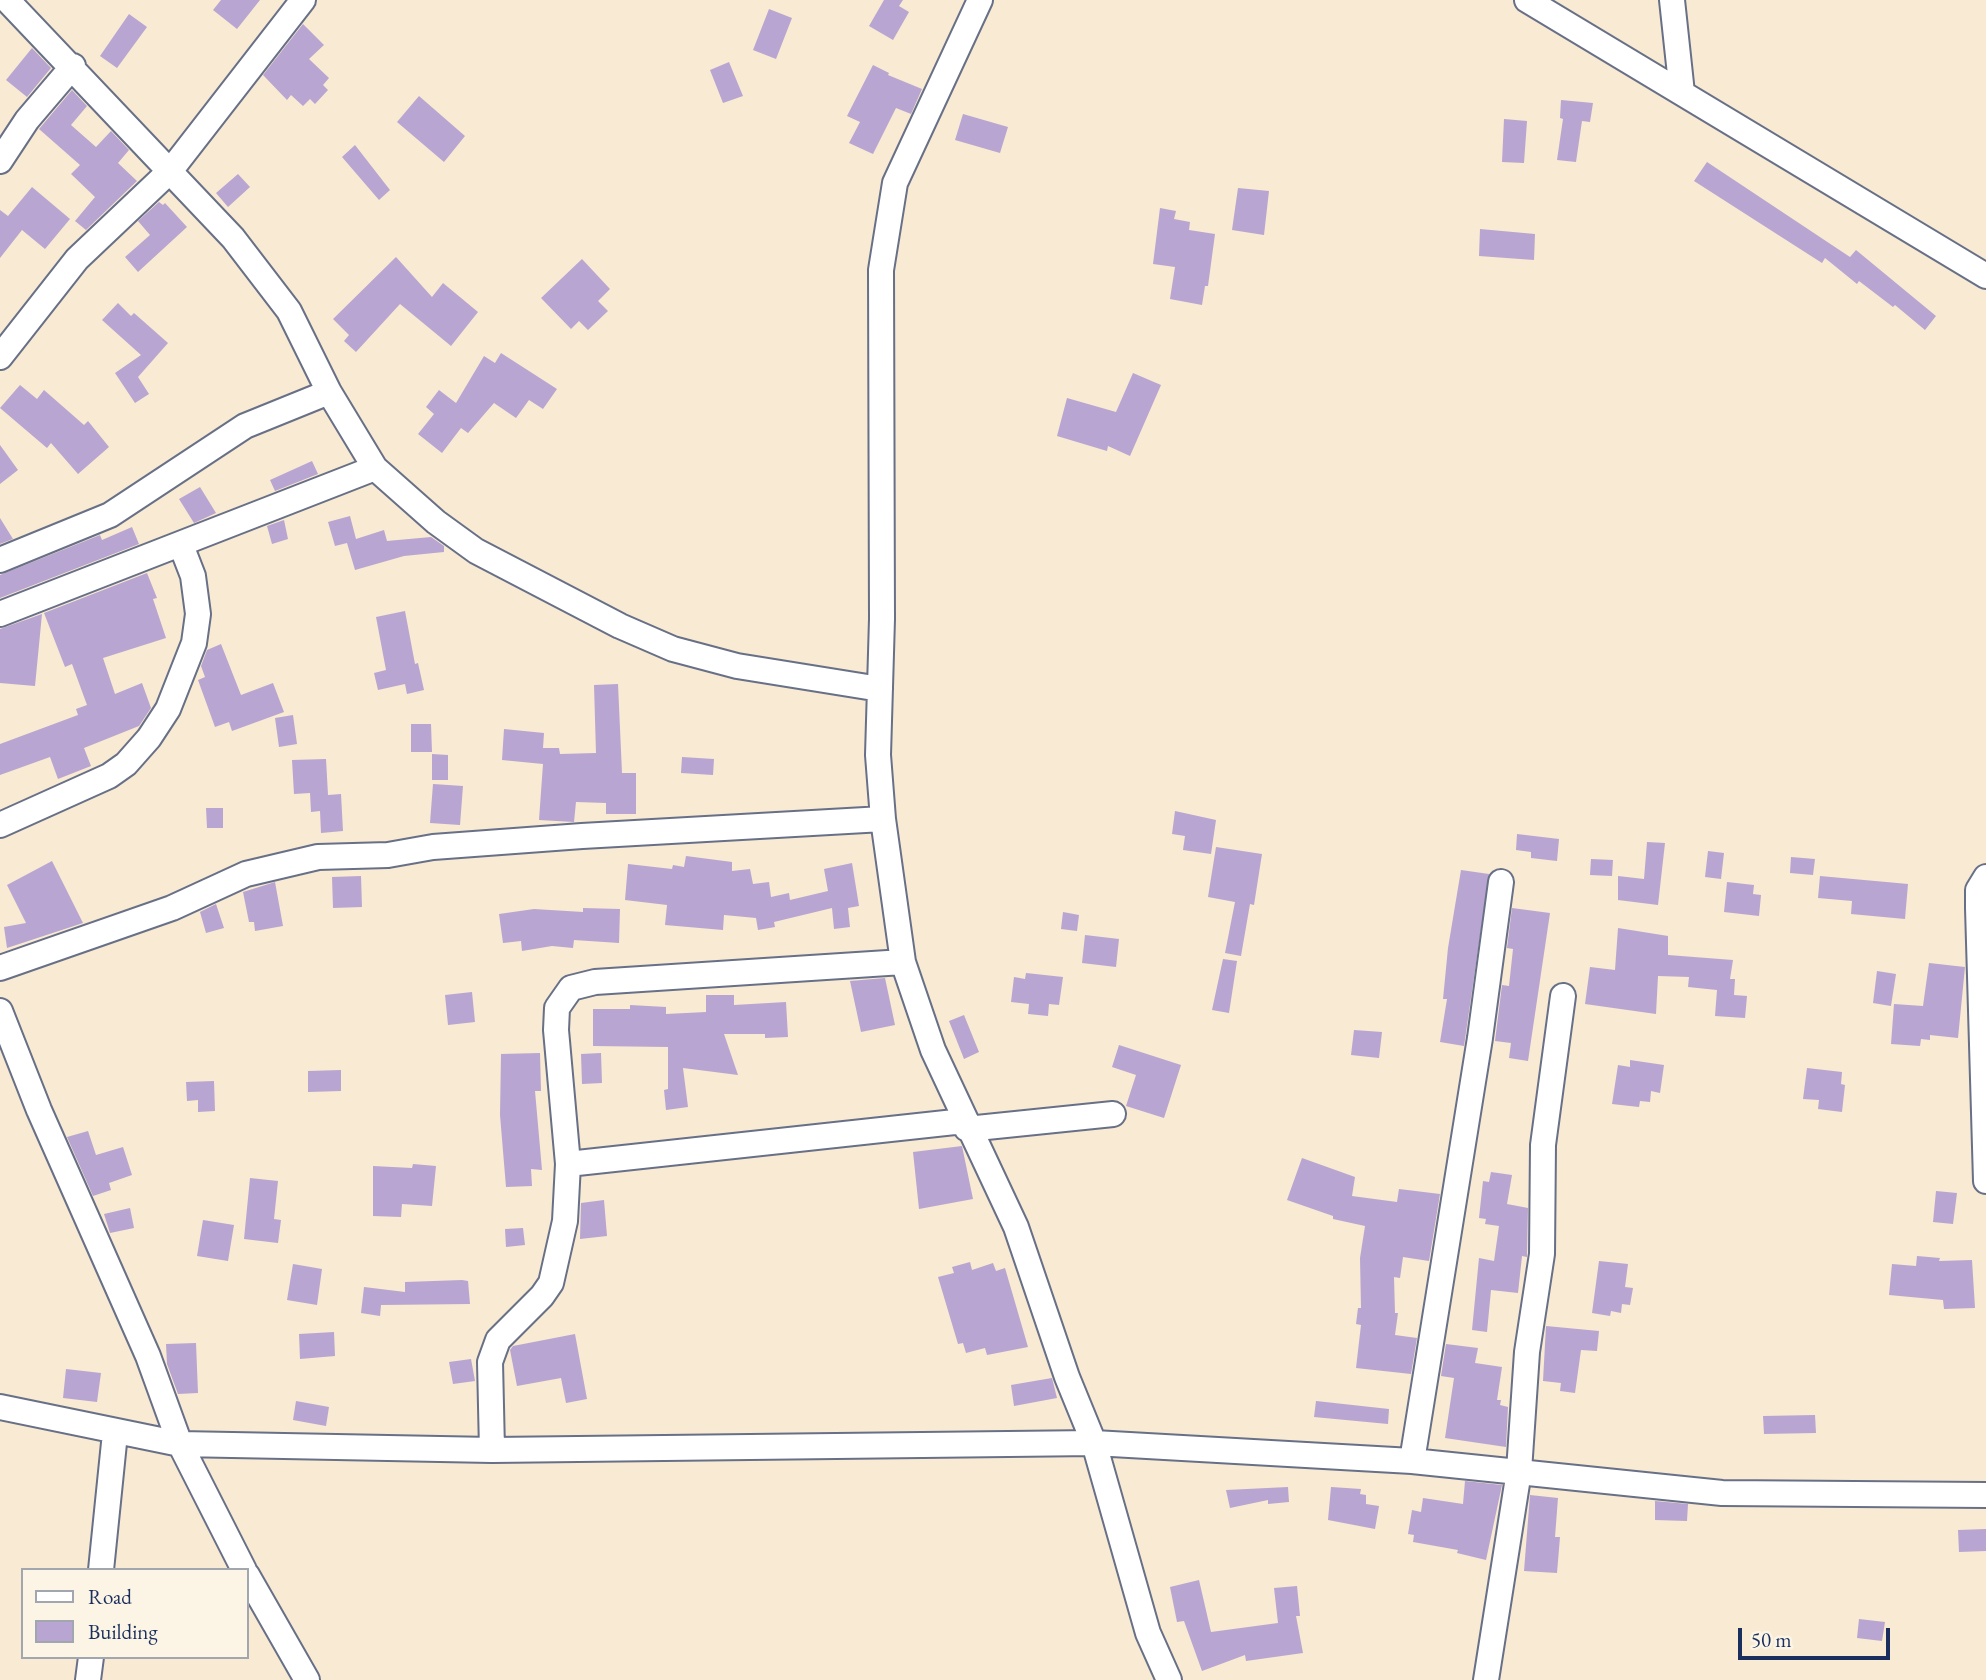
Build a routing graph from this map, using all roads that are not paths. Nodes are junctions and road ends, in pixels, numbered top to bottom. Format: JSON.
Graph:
{"nodes":[{"id":1,"x":7,"y":0,"type":"edge"},
{"id":2,"x":303,"y":0,"type":"edge"},
{"id":3,"x":979,"y":0,"type":"edge"},
{"id":4,"x":1527,"y":0,"type":"edge"},
{"id":5,"x":1672,"y":0,"type":"edge"},
{"id":6,"x":73,"y":66,"type":"junction"},
{"id":7,"x":1682,"y":93,"type":"junction"},
{"id":8,"x":0,"y":161,"type":"edge"},
{"id":9,"x":171,"y":170,"type":"junction"},
{"id":10,"x":1986,"y":275,"type":"edge"},
{"id":11,"x":0,"y":357,"type":"edge"},
{"id":12,"x":329,"y":392,"type":"junction"},
{"id":13,"x":374,"y":468,"type":"junction"},
{"id":14,"x":181,"y":545,"type":"junction"},
{"id":15,"x":0,"y":561,"type":"edge"},
{"id":16,"x":0,"y":614,"type":"edge"},
{"id":17,"x":880,"y":689,"type":"junction"},
{"id":18,"x":883,"y":819,"type":"junction"},
{"id":19,"x":0,"y":825,"type":"edge"},
{"id":20,"x":1986,"y":877,"type":"edge"},
{"id":21,"x":1501,"y":882,"type":"dead end"},
{"id":22,"x":903,"y":962,"type":"junction"},
{"id":23,"x":0,"y":968,"type":"edge"},
{"id":24,"x":1563,"y":996,"type":"dead end"},
{"id":25,"x":0,"y":1011,"type":"edge"},
{"id":26,"x":1113,"y":1114,"type":"dead end"},
{"id":27,"x":966,"y":1125,"type":"junction"},
{"id":28,"x":568,"y":1164,"type":"junction"},
{"id":29,"x":1986,"y":1181,"type":"edge"},
{"id":30,"x":0,"y":1407,"type":"edge"},
{"id":31,"x":115,"y":1433,"type":"junction"},
{"id":32,"x":1094,"y":1443,"type":"junction"},
{"id":33,"x":180,"y":1444,"type":"junction"},
{"id":34,"x":492,"y":1450,"type":"junction"},
{"id":35,"x":1412,"y":1461,"type":"junction"},
{"id":36,"x":1519,"y":1471,"type":"junction"},
{"id":37,"x":1986,"y":1495,"type":"edge"},
{"id":38,"x":101,"y":1568,"type":"edge"},
{"id":39,"x":243,"y":1568,"type":"edge"},
{"id":40,"x":248,"y":1577,"type":"edge"},
{"id":41,"x":91,"y":1659,"type":"edge"},
{"id":42,"x":88,"y":1680,"type":"edge"},
{"id":43,"x":307,"y":1680,"type":"edge"},
{"id":44,"x":1169,"y":1680,"type":"edge"},
{"id":45,"x":1486,"y":1680,"type":"edge"}],
"edges":[{"from":1,"to":6,"type":"street"},
{"from":2,"to":9,"type":"street"},
{"from":3,"to":17,"type":"street"},
{"from":4,"to":7,"type":"street"},
{"from":5,"to":7,"type":"street"},
{"from":6,"to":8,"type":"street"},
{"from":6,"to":9,"type":"street"},
{"from":7,"to":10,"type":"street"},
{"from":9,"to":11,"type":"street"},
{"from":9,"to":12,"type":"street"},
{"from":12,"to":13,"type":"street"},
{"from":12,"to":15,"type":"street"},
{"from":13,"to":14,"type":"street"},
{"from":13,"to":17,"type":"street"},
{"from":14,"to":16,"type":"street"},
{"from":14,"to":19,"type":"street"},
{"from":17,"to":18,"type":"street"},
{"from":18,"to":22,"type":"street"},
{"from":18,"to":23,"type":"street"},
{"from":20,"to":29,"type":"street"},
{"from":21,"to":35,"type":"street"},
{"from":22,"to":27,"type":"street"},
{"from":22,"to":28,"type":"street"},
{"from":24,"to":36,"type":"street"},
{"from":25,"to":33,"type":"street"},
{"from":26,"to":27,"type":"street"},
{"from":27,"to":28,"type":"street"},
{"from":27,"to":32,"type":"street"},
{"from":28,"to":34,"type":"street"},
{"from":30,"to":31,"type":"street"},
{"from":31,"to":33,"type":"street"},
{"from":31,"to":38,"type":"street"},
{"from":32,"to":34,"type":"street"},
{"from":32,"to":35,"type":"street"},
{"from":32,"to":44,"type":"street"},
{"from":33,"to":34,"type":"street"},
{"from":33,"to":39,"type":"street"},
{"from":35,"to":36,"type":"street"},
{"from":36,"to":37,"type":"street"},
{"from":36,"to":45,"type":"street"},
{"from":40,"to":43,"type":"street"},
{"from":41,"to":42,"type":"street"}]}
